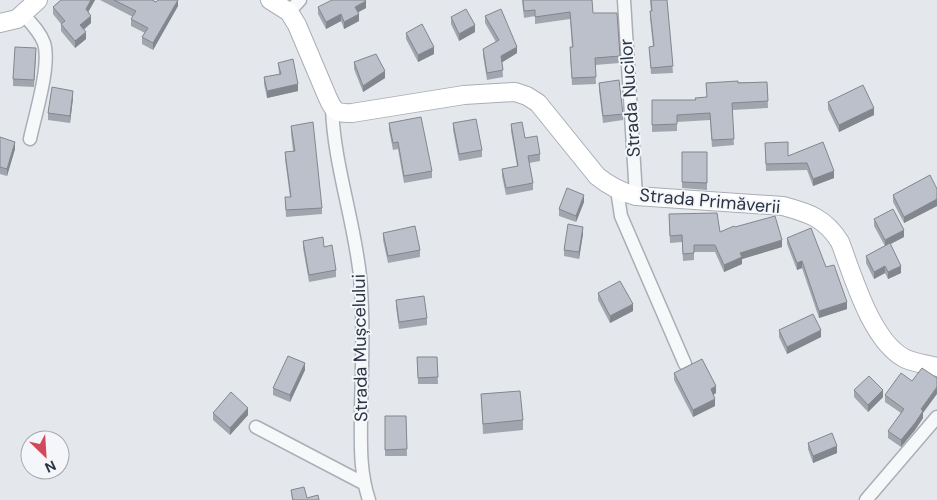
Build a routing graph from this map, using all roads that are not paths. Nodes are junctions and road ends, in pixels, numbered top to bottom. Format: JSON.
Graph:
{"nodes":[{"id":1,"x":38,"y":0,"type":"edge"},
{"id":2,"x":270,"y":0,"type":"edge"},
{"id":3,"x":624,"y":0,"type":"edge"},
{"id":4,"x":294,"y":6,"type":"edge"},
{"id":5,"x":23,"y":14,"type":"junction"},
{"id":6,"x":0,"y":23,"type":"edge"},
{"id":7,"x":332,"y":108,"type":"junction"},
{"id":8,"x":30,"y":139,"type":"dead end"},
{"id":9,"x":617,"y":190,"type":"junction"},
{"id":10,"x":636,"y":196,"type":"junction"},
{"id":11,"x":686,"y":364,"type":"dead end"},
{"id":12,"x":937,"y":367,"type":"edge"},
{"id":13,"x":937,"y":417,"type":"edge"},
{"id":14,"x":256,"y":427,"type":"dead end"},
{"id":15,"x":363,"y":483,"type":"junction"},
{"id":16,"x":369,"y":500,"type":"edge"},
{"id":17,"x":866,"y":500,"type":"edge"}],
"edges":[{"from":1,"to":5,"type":"street"},
{"from":2,"to":4,"type":"street"},
{"from":3,"to":10,"type":"street","name":"Strada Nucilor"},
{"from":4,"to":7,"type":"street"},
{"from":5,"to":6,"type":"street"},
{"from":5,"to":8,"type":"street"},
{"from":7,"to":9,"type":"street","name":"Strada Primăverii"},
{"from":7,"to":15,"type":"street","name":"Strada Mușcelului"},
{"from":9,"to":10,"type":"street","name":"Strada Primăverii"},
{"from":9,"to":11,"type":"street"},
{"from":10,"to":12,"type":"street","name":"Strada Primăverii"},
{"from":13,"to":17,"type":"street"},
{"from":14,"to":15,"type":"street"},
{"from":15,"to":16,"type":"street","name":"Strada Mușcelului"}]}
